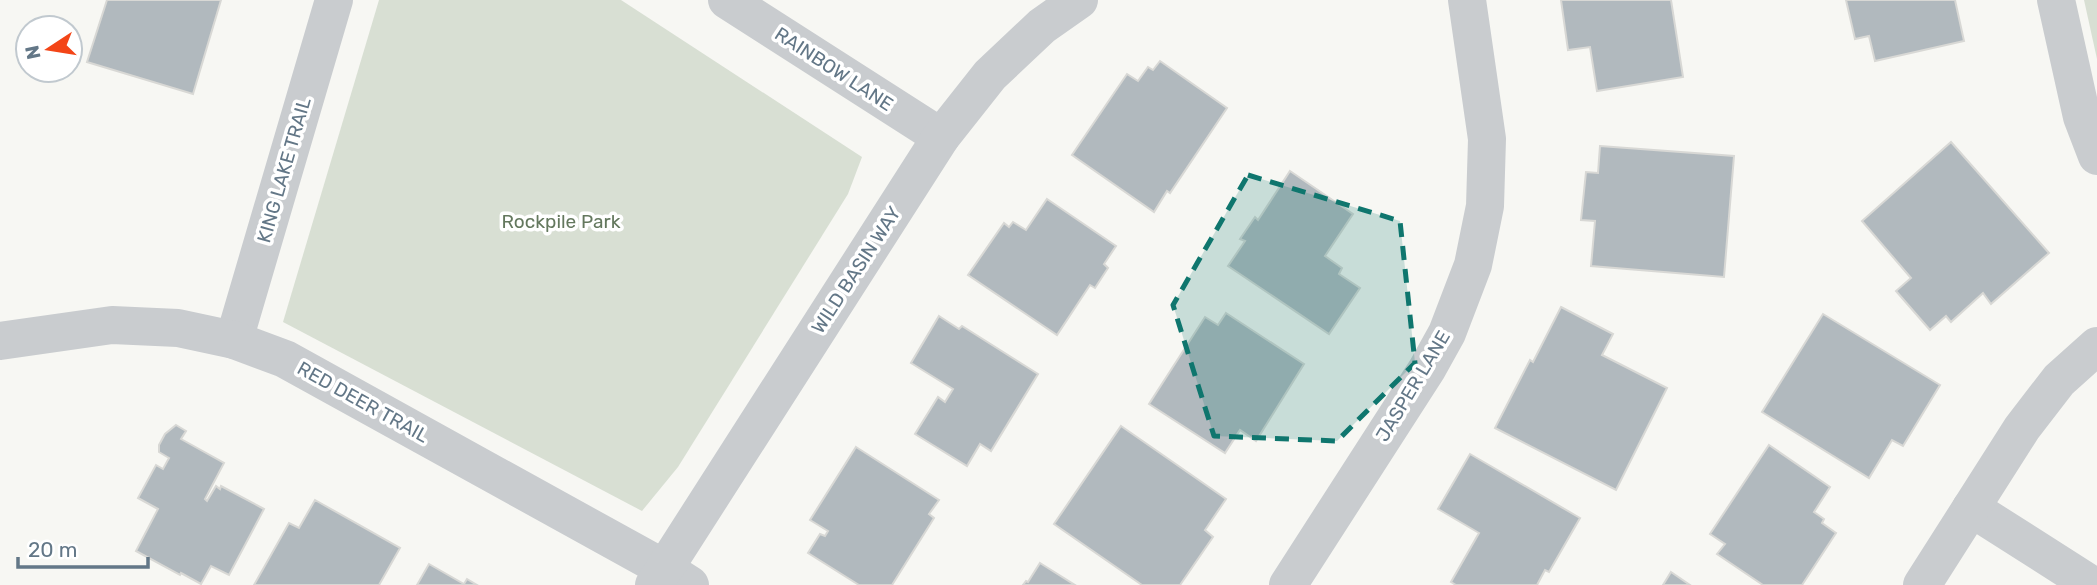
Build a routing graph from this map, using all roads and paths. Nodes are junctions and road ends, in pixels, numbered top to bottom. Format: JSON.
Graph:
{"nodes":[{"id":1,"x":334,"y":0,"type":"edge"},
{"id":2,"x":727,"y":0,"type":"edge"},
{"id":3,"x":1079,"y":0,"type":"edge"},
{"id":4,"x":1467,"y":0,"type":"edge"},
{"id":5,"x":2056,"y":0,"type":"edge"},
{"id":6,"x":941,"y":137,"type":"junction"},
{"id":7,"x":2097,"y":156,"type":"edge"},
{"id":8,"x":234,"y":340,"type":"junction"},
{"id":9,"x":2,"y":343,"type":"edge"},
{"id":10,"x":2097,"y":346,"type":"edge"},
{"id":11,"x":1971,"y":508,"type":"junction"},
{"id":12,"x":670,"y":580,"type":"edge"},
{"id":13,"x":1288,"y":585,"type":"edge"},
{"id":14,"x":1922,"y":585,"type":"edge"},
{"id":15,"x":2092,"y":585,"type":"edge"}],
"edges":[{"from":1,"to":8,"type":"street","name":"KING LAKE TRAIL"},
{"from":2,"to":6,"type":"street","name":"RAINBOW LANE"},
{"from":3,"to":6,"type":"street","name":"WILD BASIN WAY"},
{"from":4,"to":13,"type":"street","name":"JASPER LANE"},
{"from":5,"to":7,"type":"street"},
{"from":6,"to":12,"type":"street","name":"WILD BASIN WAY"},
{"from":8,"to":9,"type":"street","name":"RED DEER TRAIL"},
{"from":8,"to":12,"type":"street","name":"RED DEER TRAIL"},
{"from":10,"to":11,"type":"street"},
{"from":11,"to":14,"type":"street"},
{"from":11,"to":15,"type":"street"}]}
